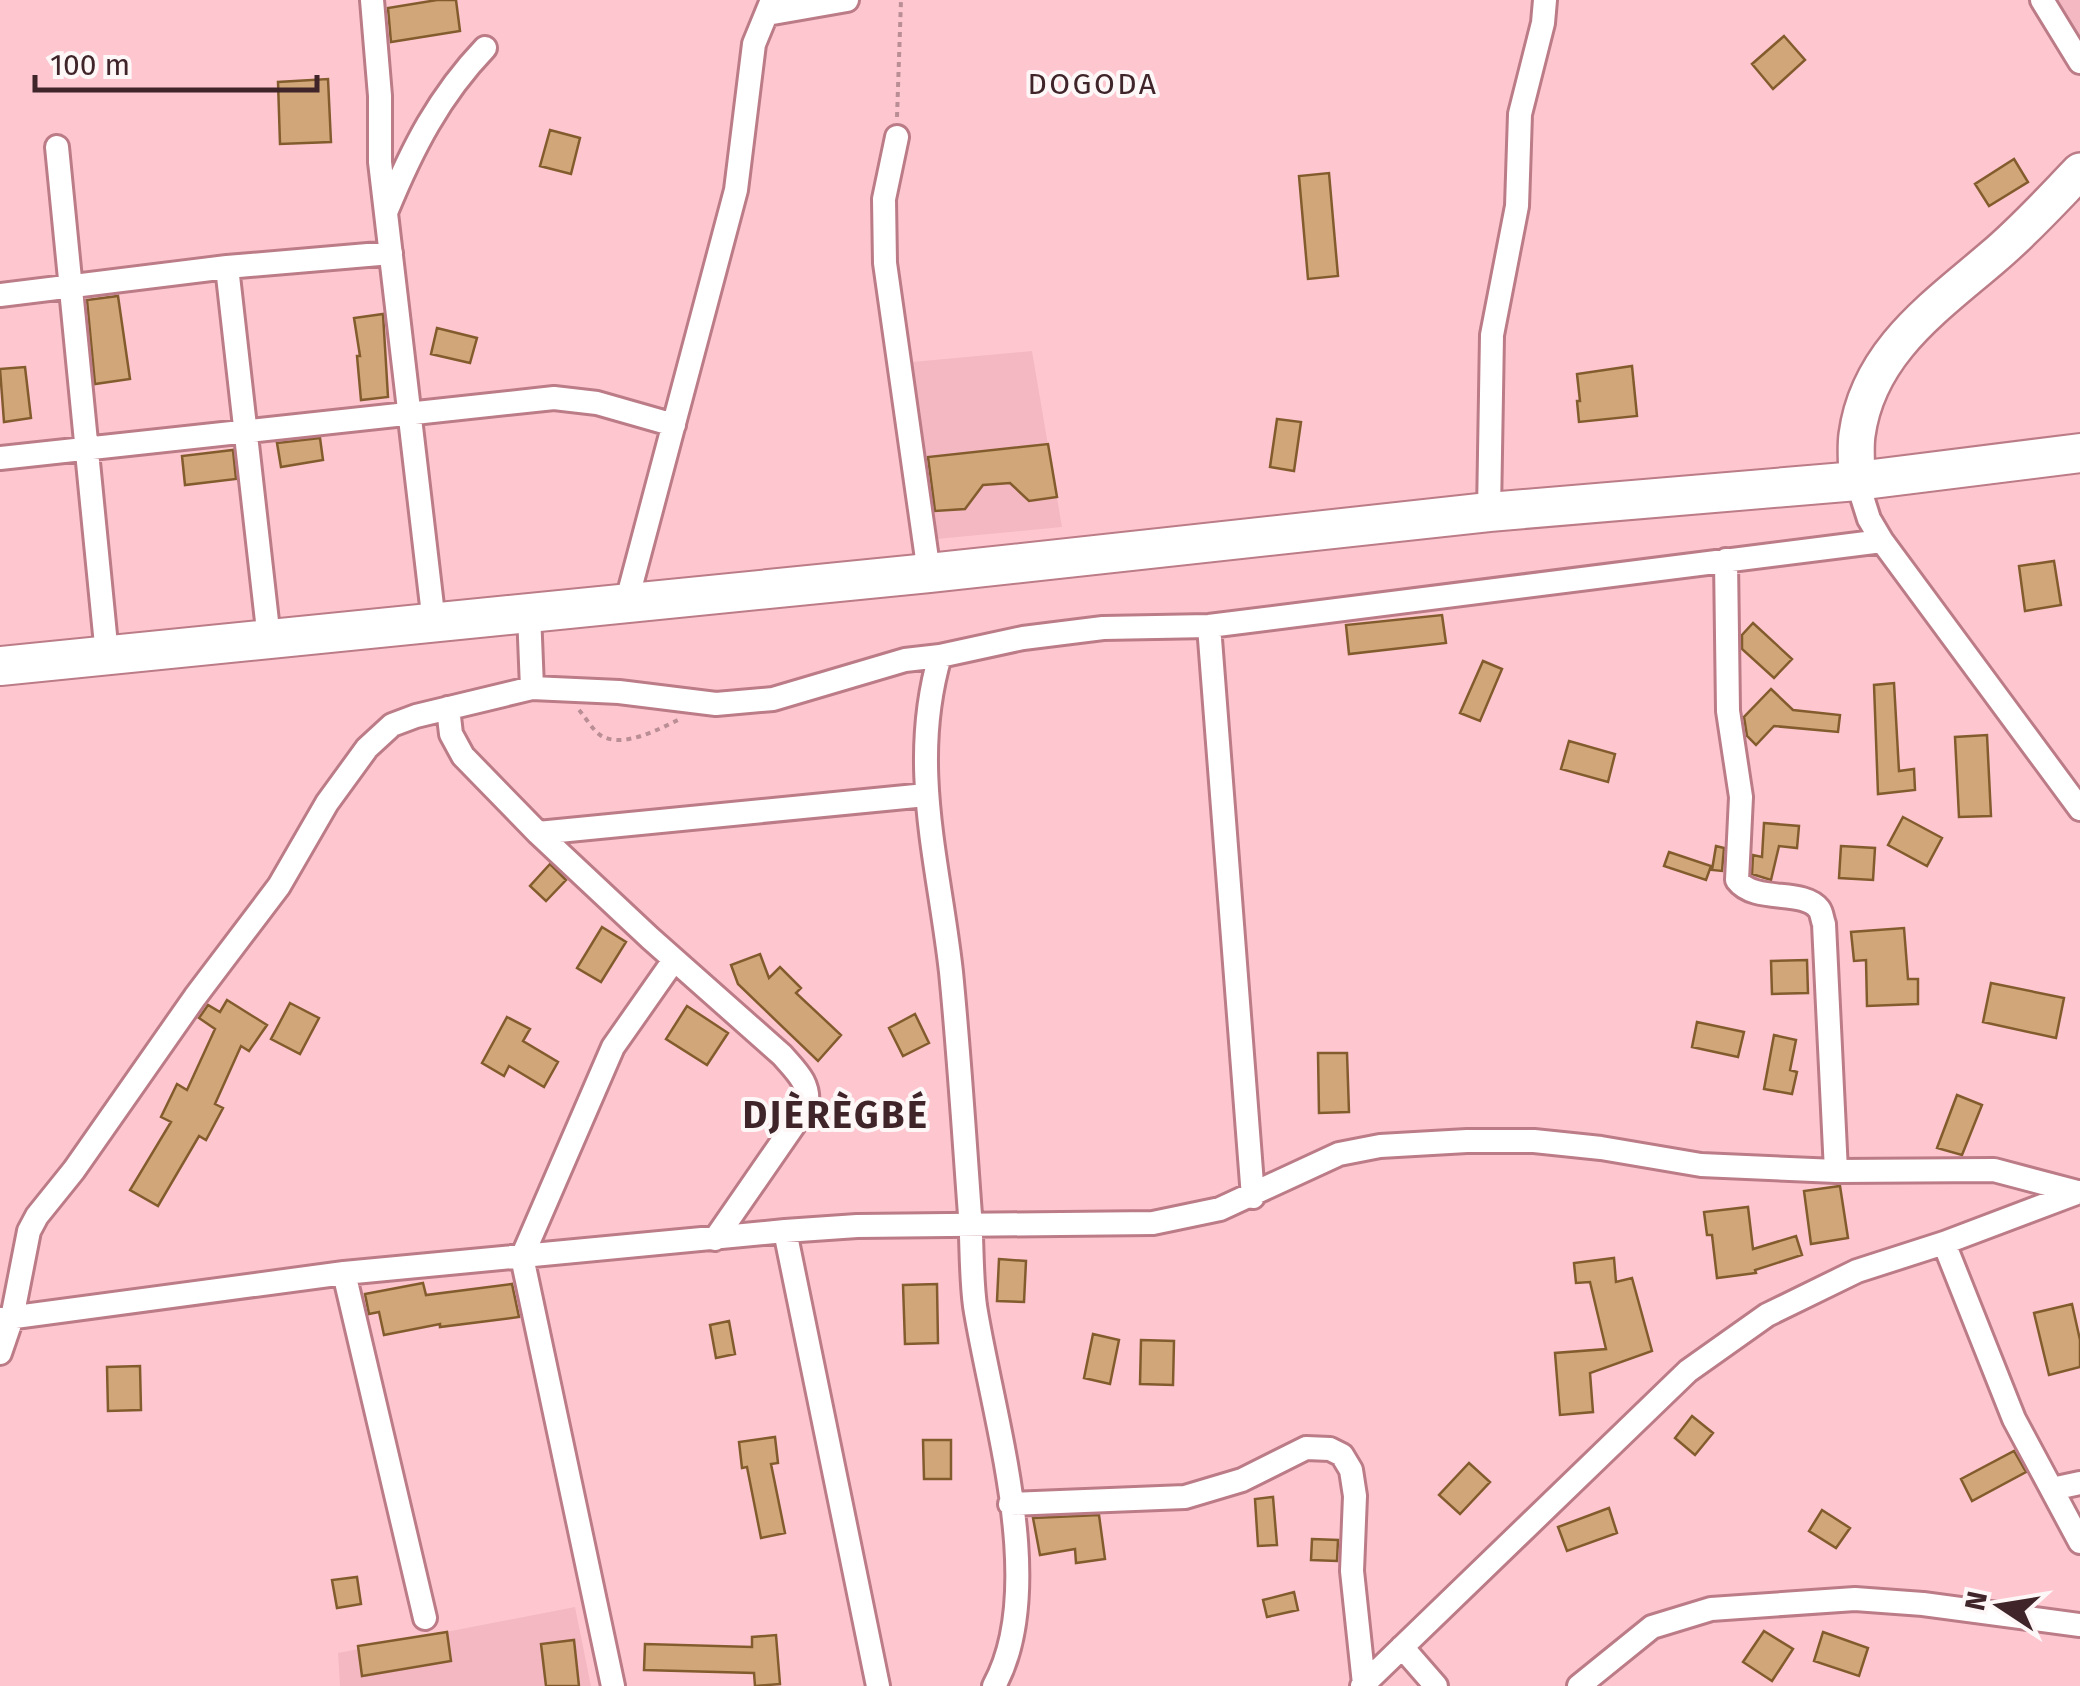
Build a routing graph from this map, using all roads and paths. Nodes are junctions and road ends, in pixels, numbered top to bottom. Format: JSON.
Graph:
{"nodes":[{"id":1,"x":372,"y":0,"type":"edge"},
{"id":2,"x":847,"y":0,"type":"edge"},
{"id":3,"x":901,"y":0,"type":"edge"},
{"id":4,"x":1544,"y":0,"type":"edge"},
{"id":5,"x":2042,"y":0,"type":"edge"},
{"id":6,"x":769,"y":7,"type":"edge"},
{"id":7,"x":485,"y":48,"type":"dead end"},
{"id":8,"x":2080,"y":62,"type":"edge"},
{"id":9,"x":897,"y":137,"type":"joint"},
{"id":10,"x":57,"y":147,"type":"dead end"},
{"id":11,"x":2080,"y":171,"type":"edge"},
{"id":12,"x":386,"y":214,"type":"junction"},
{"id":13,"x":390,"y":253,"type":"junction"},
{"id":14,"x":227,"y":267,"type":"junction"},
{"id":15,"x":70,"y":287,"type":"junction"},
{"id":16,"x":0,"y":295,"type":"edge"},
{"id":17,"x":410,"y":416,"type":"junction"},
{"id":18,"x":674,"y":424,"type":"junction"},
{"id":19,"x":246,"y":433,"type":"junction"},
{"id":20,"x":86,"y":449,"type":"junction"},
{"id":21,"x":2080,"y":453,"type":"edge"},
{"id":22,"x":0,"y":458,"type":"edge"},
{"id":23,"x":1857,"y":481,"type":"junction"},
{"id":24,"x":1490,"y":512,"type":"junction"},
{"id":25,"x":1882,"y":540,"type":"junction"},
{"id":26,"x":1726,"y":560,"type":"junction"},
{"id":27,"x":930,"y":574,"type":"junction"},
{"id":28,"x":626,"y":604,"type":"junction"},
{"id":29,"x":530,"y":613,"type":"junction"},
{"id":30,"x":434,"y":622,"type":"junction"},
{"id":31,"x":1209,"y":626,"type":"junction"},
{"id":32,"x":269,"y":639,"type":"junction"},
{"id":33,"x":107,"y":655,"type":"junction"},
{"id":34,"x":940,"y":656,"type":"junction"},
{"id":35,"x":0,"y":666,"type":"edge"},
{"id":36,"x":532,"y":688,"type":"junction"},
{"id":37,"x":564,"y":690,"type":"junction"},
{"id":38,"x":716,"y":704,"type":"junction"},
{"id":39,"x":448,"y":708,"type":"junction"},
{"id":40,"x":926,"y":795,"type":"junction"},
{"id":41,"x":2080,"y":809,"type":"edge"},
{"id":42,"x":538,"y":833,"type":"junction"},
{"id":43,"x":674,"y":960,"type":"junction"},
{"id":44,"x":1836,"y":1171,"type":"junction"},
{"id":45,"x":2079,"y":1192,"type":"edge"},
{"id":46,"x":1253,"y":1197,"type":"junction"},
{"id":47,"x":970,"y":1226,"type":"junction"},
{"id":48,"x":785,"y":1231,"type":"junction"},
{"id":49,"x":715,"y":1240,"type":"junction"},
{"id":50,"x":1944,"y":1243,"type":"junction"},
{"id":51,"x":522,"y":1257,"type":"junction"},
{"id":52,"x":344,"y":1274,"type":"junction"},
{"id":53,"x":6,"y":1318,"type":"edge"},
{"id":54,"x":0,"y":1353,"type":"edge"},
{"id":55,"x":2080,"y":1482,"type":"edge"},
{"id":56,"x":2052,"y":1489,"type":"junction"},
{"id":57,"x":1010,"y":1504,"type":"junction"},
{"id":58,"x":2080,"y":1542,"type":"edge"},
{"id":59,"x":426,"y":1618,"type":"dead end"},
{"id":60,"x":2080,"y":1625,"type":"edge"},
{"id":61,"x":1402,"y":1648,"type":"junction"},
{"id":62,"x":1363,"y":1685,"type":"edge"},
{"id":63,"x":613,"y":1686,"type":"edge"},
{"id":64,"x":878,"y":1686,"type":"edge"},
{"id":65,"x":994,"y":1686,"type":"edge"},
{"id":66,"x":1436,"y":1686,"type":"edge"},
{"id":67,"x":1579,"y":1686,"type":"edge"}],
"edges":[{"from":1,"to":12,"type":"street"},
{"from":2,"to":6,"type":"street"},
{"from":3,"to":9,"type":"path"},
{"from":4,"to":24,"type":"street"},
{"from":5,"to":8,"type":"street"},
{"from":6,"to":18,"type":"street"},
{"from":7,"to":12,"type":"street"},
{"from":9,"to":27,"type":"street"},
{"from":10,"to":15,"type":"street"},
{"from":11,"to":23,"type":"main road"},
{"from":12,"to":13,"type":"street"},
{"from":13,"to":14,"type":"street"},
{"from":13,"to":17,"type":"street"},
{"from":14,"to":15,"type":"street"},
{"from":14,"to":19,"type":"street"},
{"from":15,"to":16,"type":"street"},
{"from":15,"to":20,"type":"street"},
{"from":17,"to":18,"type":"street"},
{"from":17,"to":19,"type":"street"},
{"from":17,"to":30,"type":"street"},
{"from":18,"to":28,"type":"street"},
{"from":19,"to":20,"type":"street"},
{"from":19,"to":32,"type":"street"},
{"from":20,"to":22,"type":"street"},
{"from":20,"to":33,"type":"street"},
{"from":21,"to":23,"type":"highway"},
{"from":23,"to":24,"type":"highway"},
{"from":23,"to":25,"type":"street"},
{"from":24,"to":27,"type":"highway"},
{"from":25,"to":26,"type":"street"},
{"from":25,"to":41,"type":"street"},
{"from":26,"to":31,"type":"street"},
{"from":26,"to":44,"type":"street"},
{"from":27,"to":28,"type":"highway"},
{"from":28,"to":29,"type":"highway"},
{"from":29,"to":30,"type":"highway"},
{"from":29,"to":36,"type":"street"},
{"from":30,"to":32,"type":"highway"},
{"from":31,"to":34,"type":"street"},
{"from":31,"to":46,"type":"street"},
{"from":32,"to":33,"type":"highway"},
{"from":33,"to":35,"type":"highway"},
{"from":34,"to":38,"type":"street"},
{"from":34,"to":40,"type":"street"},
{"from":36,"to":37,"type":"street"},
{"from":36,"to":39,"type":"street"},
{"from":37,"to":38,"type":"street"},
{"from":37,"to":38,"type":"path"},
{"from":39,"to":42,"type":"street"},
{"from":39,"to":53,"type":"street"},
{"from":40,"to":42,"type":"street"},
{"from":40,"to":47,"type":"street"},
{"from":42,"to":43,"type":"street"},
{"from":43,"to":49,"type":"street"},
{"from":43,"to":51,"type":"street"},
{"from":44,"to":45,"type":"street"},
{"from":44,"to":46,"type":"street"},
{"from":45,"to":50,"type":"street"},
{"from":46,"to":47,"type":"street"},
{"from":47,"to":48,"type":"street"},
{"from":47,"to":57,"type":"street"},
{"from":48,"to":49,"type":"street"},
{"from":48,"to":64,"type":"street"},
{"from":49,"to":51,"type":"street"},
{"from":50,"to":56,"type":"street"},
{"from":50,"to":61,"type":"street"},
{"from":51,"to":52,"type":"street"},
{"from":51,"to":63,"type":"street"},
{"from":52,"to":53,"type":"street"},
{"from":52,"to":59,"type":"street"},
{"from":53,"to":54,"type":"street"},
{"from":55,"to":56,"type":"street"},
{"from":56,"to":58,"type":"street"},
{"from":57,"to":62,"type":"street"},
{"from":57,"to":65,"type":"street"},
{"from":60,"to":67,"type":"street"},
{"from":61,"to":62,"type":"street"},
{"from":61,"to":66,"type":"street"}]}
